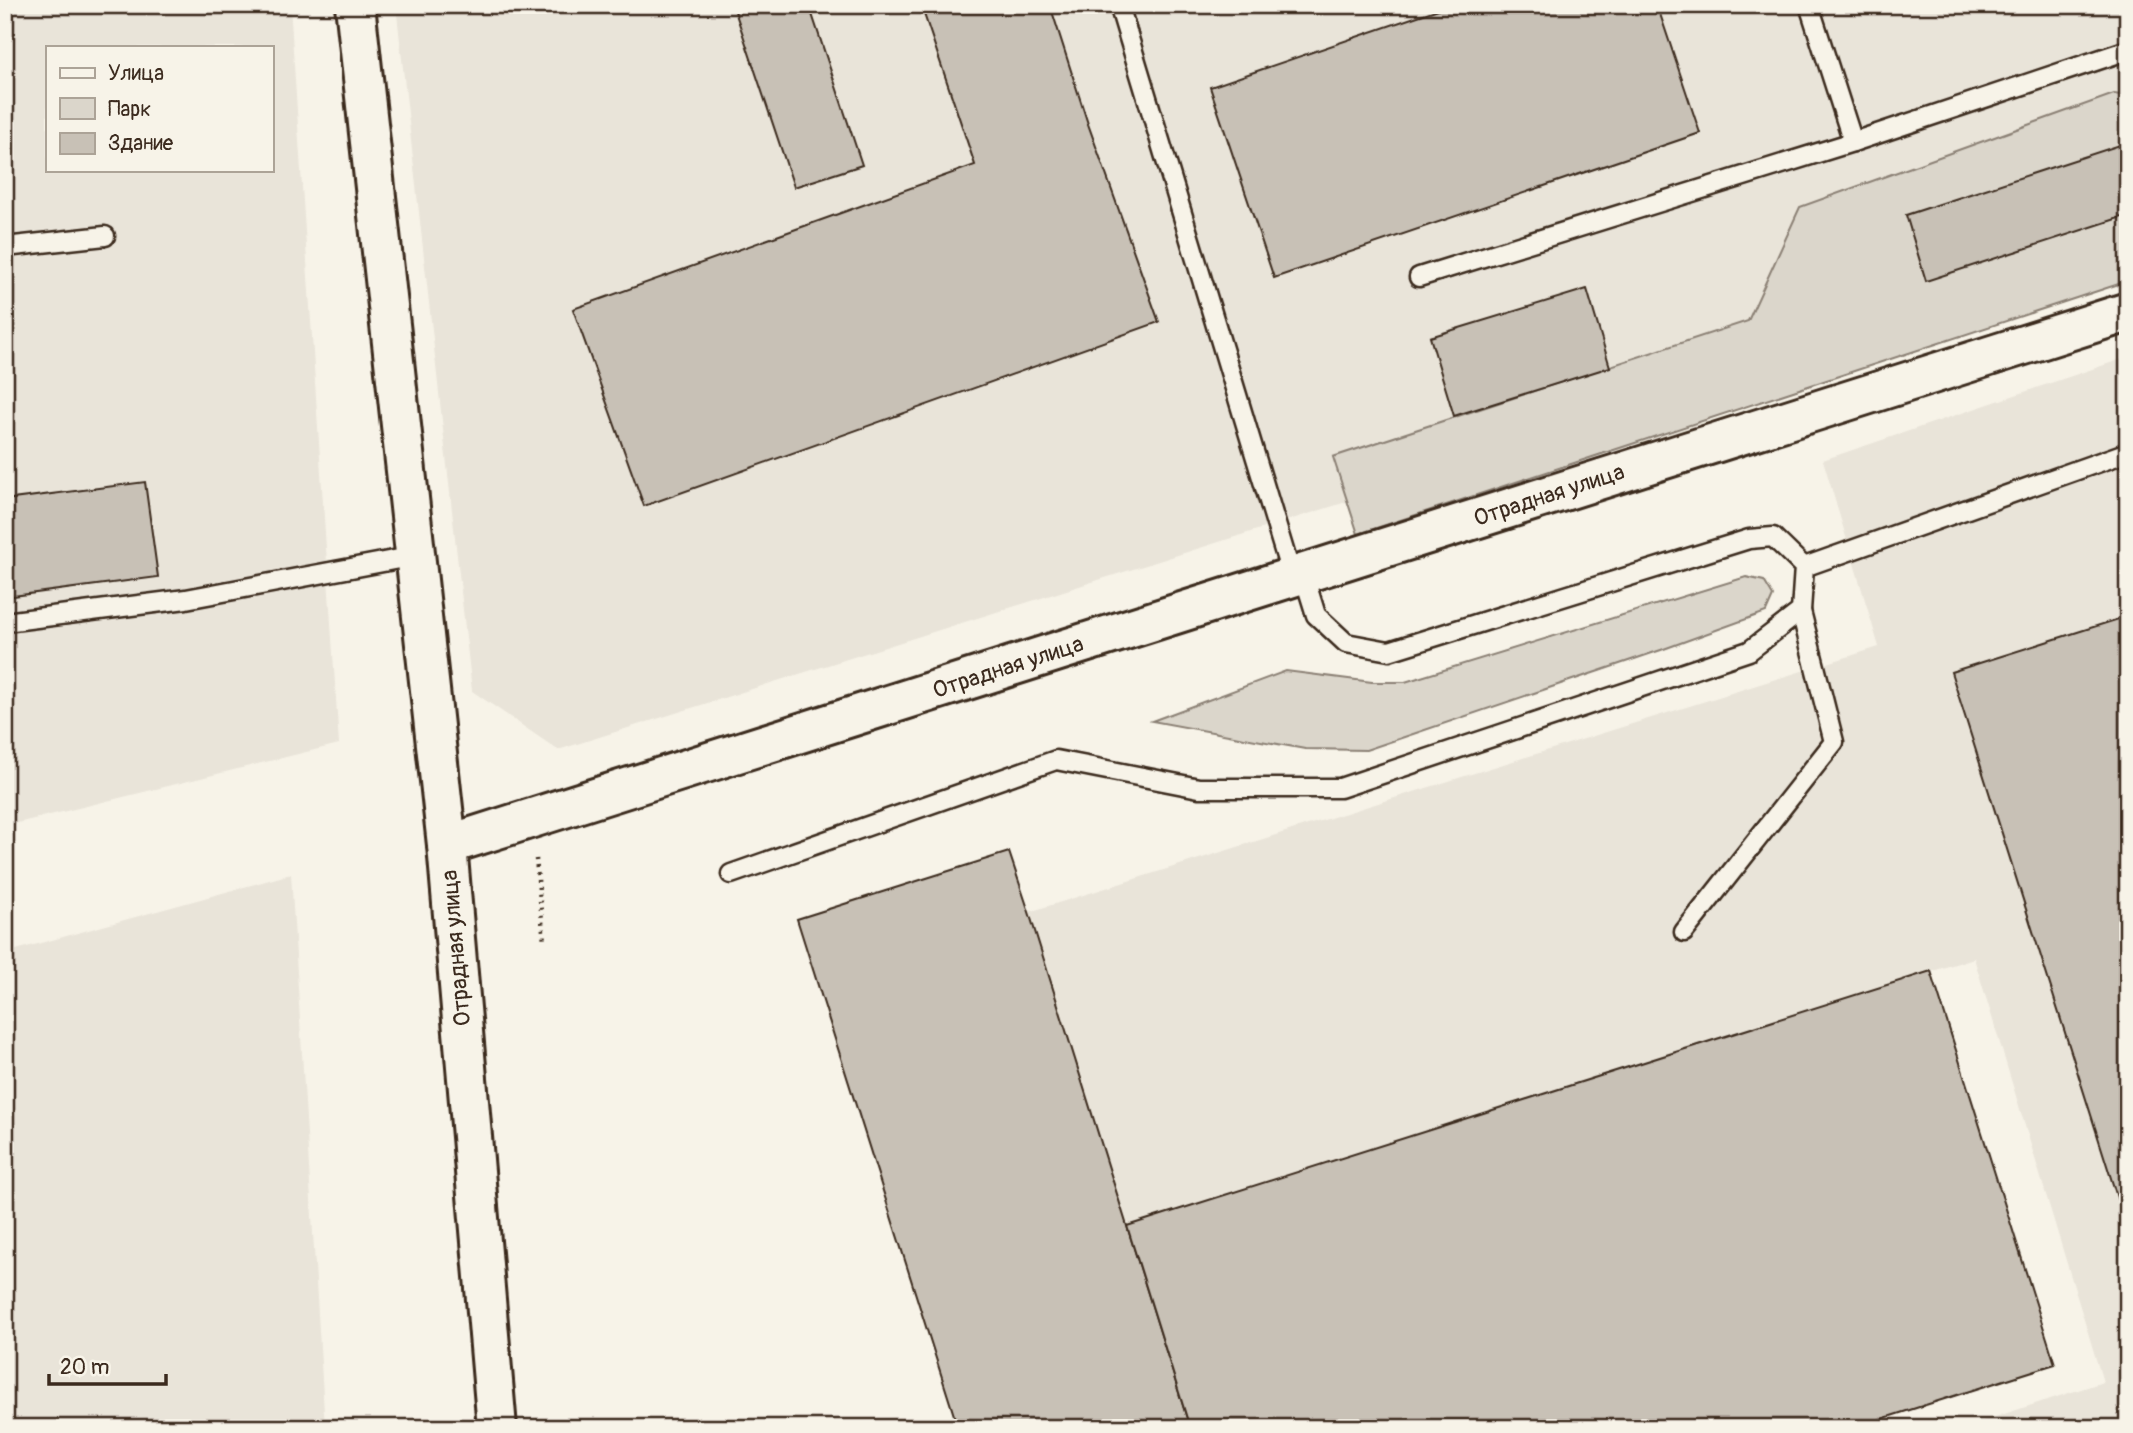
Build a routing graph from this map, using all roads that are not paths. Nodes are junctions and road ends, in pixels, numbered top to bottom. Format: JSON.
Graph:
{"nodes":[{"id":1,"x":355,"y":5,"type":"edge"},
{"id":2,"x":1119,"y":5,"type":"edge"},
{"id":3,"x":1809,"y":5,"type":"edge"},
{"id":4,"x":2128,"y":50,"type":"edge"},
{"id":5,"x":1853,"y":142,"type":"junction"},
{"id":6,"x":105,"y":236,"type":"dead end"},
{"id":7,"x":5,"y":247,"type":"edge"},
{"id":8,"x":1419,"y":277,"type":"dead end"},
{"id":9,"x":2128,"y":312,"type":"edge"},
{"id":10,"x":2128,"y":452,"type":"edge"},
{"id":11,"x":415,"y":556,"type":"junction"},
{"id":12,"x":1804,"y":567,"type":"junction"},
{"id":13,"x":1298,"y":575,"type":"junction"},
{"id":14,"x":1801,"y":611,"type":"junction"},
{"id":15,"x":5,"y":622,"type":"edge"},
{"id":16,"x":447,"y":845,"type":"junction"},
{"id":17,"x":731,"y":874,"type":"dead end"},
{"id":18,"x":1684,"y":932,"type":"dead end"},
{"id":19,"x":497,"y":1428,"type":"edge"}],
"edges":[{"from":1,"to":11,"type":"main road"},
{"from":2,"to":13,"type":"lane"},
{"from":3,"to":5,"type":"lane"},
{"from":4,"to":5,"type":"lane"},
{"from":5,"to":8,"type":"lane"},
{"from":6,"to":7,"type":"lane"},
{"from":9,"to":13,"type":"main road","name":"Отрадная улица"},
{"from":10,"to":12,"type":"lane"},
{"from":11,"to":15,"type":"lane"},
{"from":11,"to":16,"type":"main road"},
{"from":12,"to":13,"type":"lane"},
{"from":12,"to":14,"type":"lane"},
{"from":13,"to":16,"type":"main road","name":"Отрадная улица"},
{"from":14,"to":17,"type":"lane"},
{"from":14,"to":18,"type":"lane"},
{"from":16,"to":19,"type":"main road","name":"Отрадная улица"}]}
